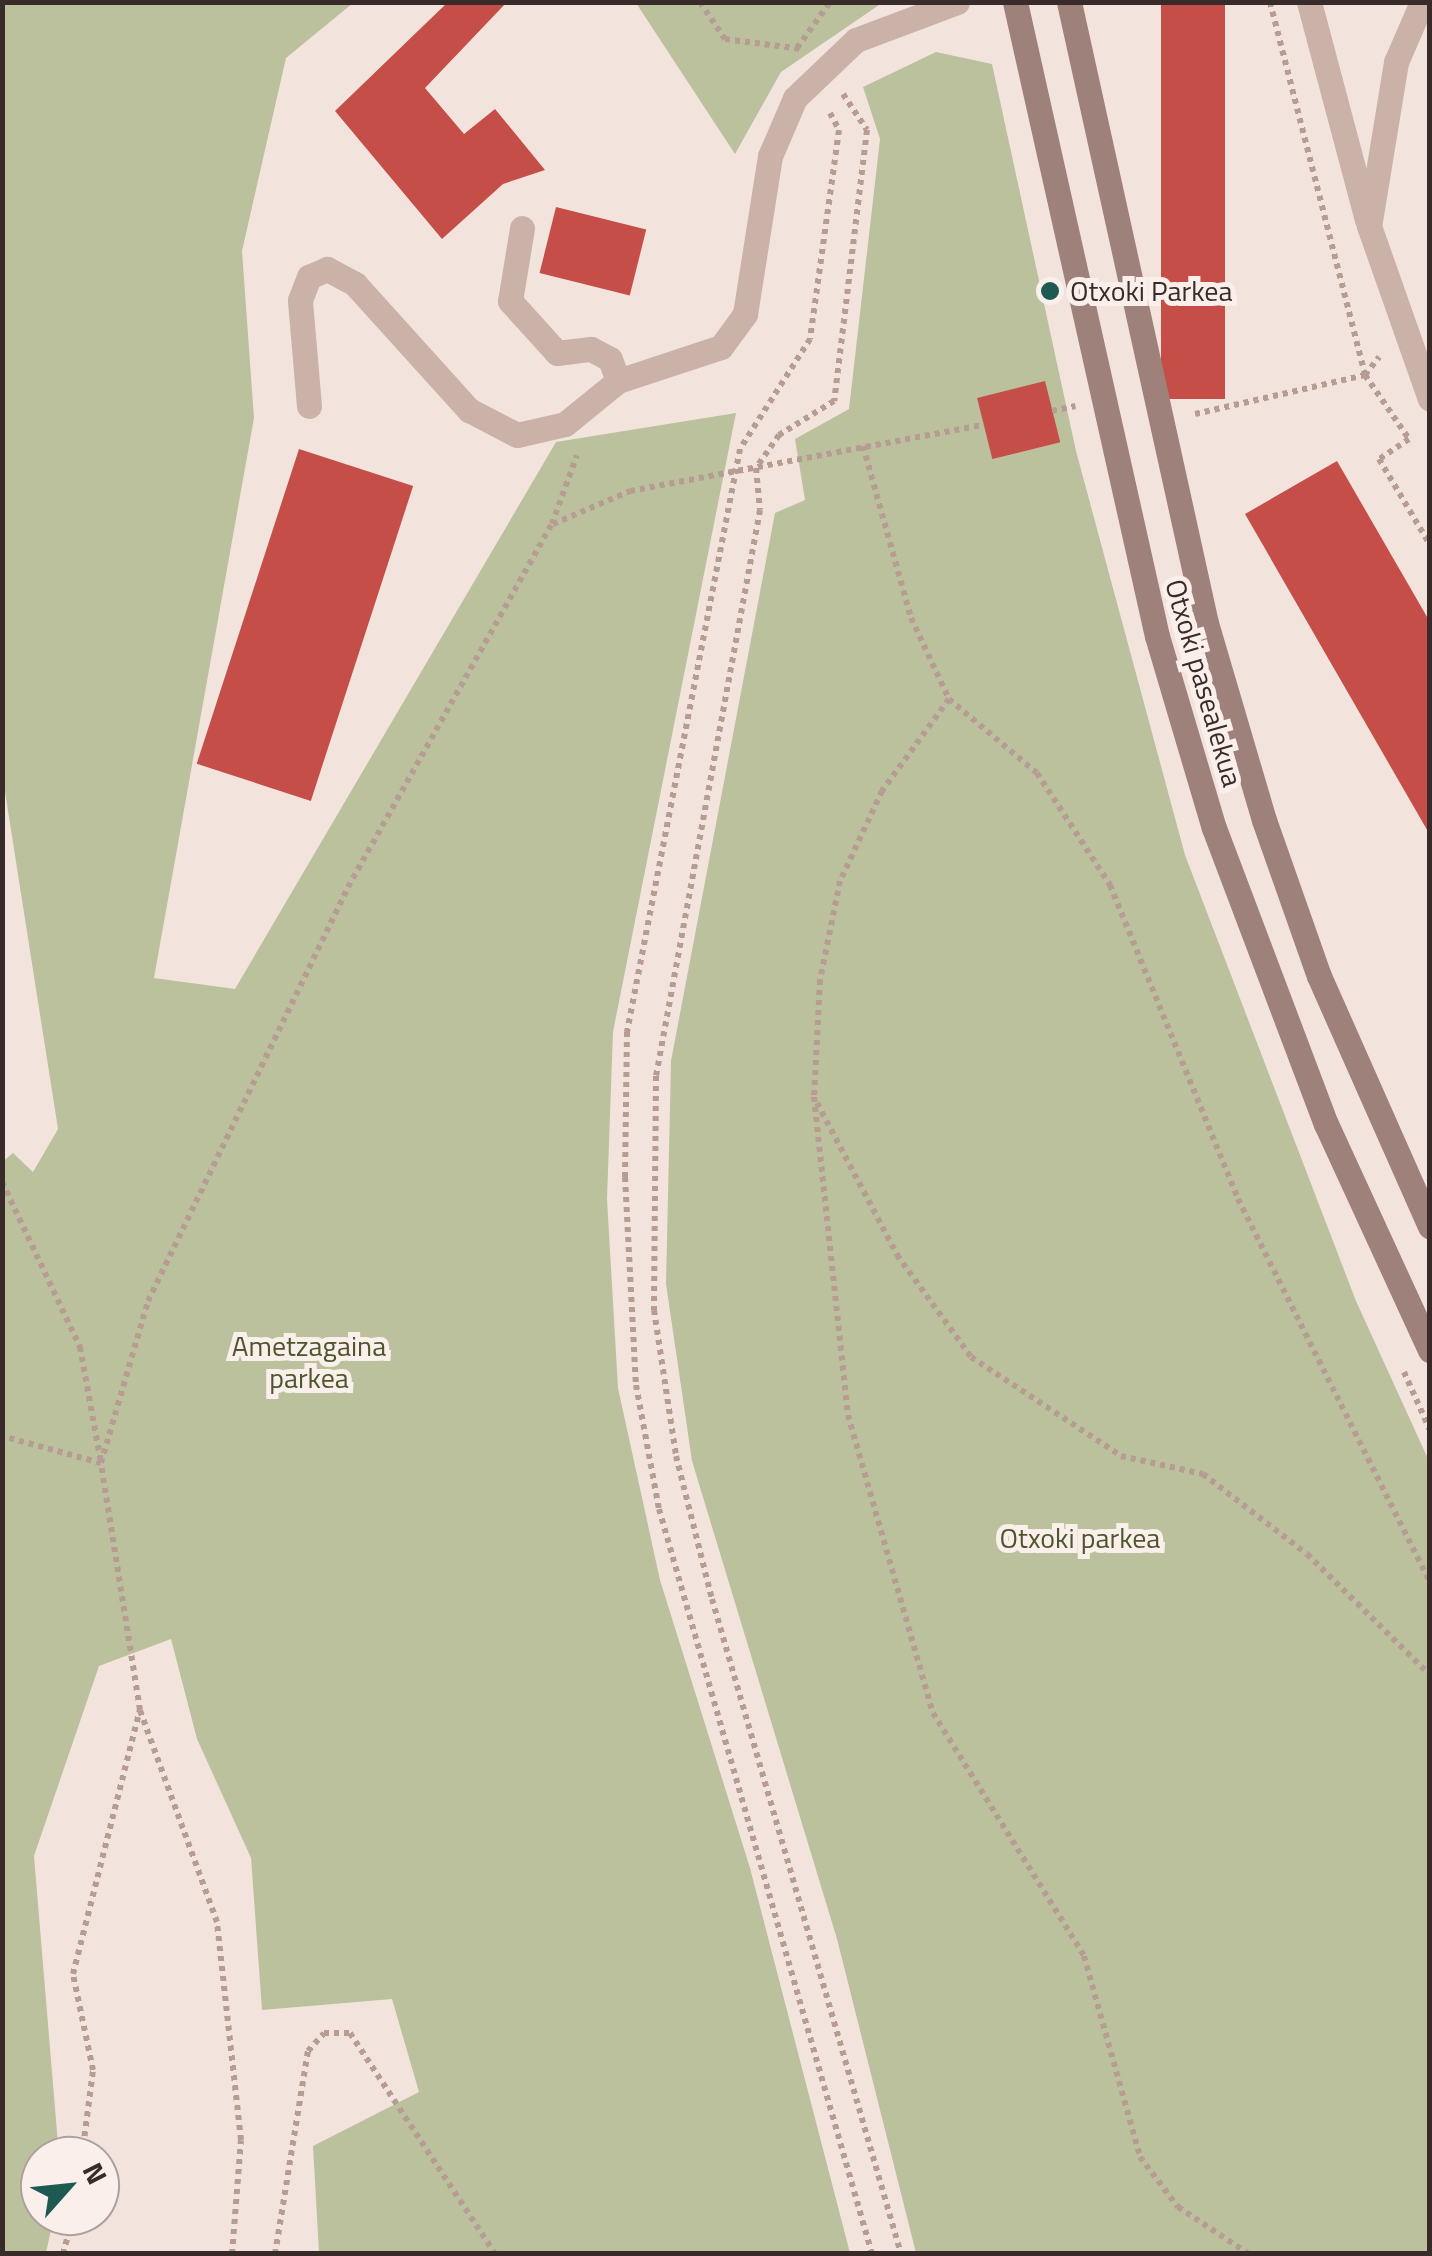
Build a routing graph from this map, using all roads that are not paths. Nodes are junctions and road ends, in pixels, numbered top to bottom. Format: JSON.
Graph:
{"nodes":[{"id":1,"x":958,"y":2,"type":"edge"},
{"id":2,"x":1015,"y":2,"type":"edge"},
{"id":3,"x":1069,"y":2,"type":"edge"},
{"id":4,"x":1309,"y":2,"type":"edge"},
{"id":5,"x":1422,"y":2,"type":"edge"},
{"id":6,"x":1368,"y":226,"type":"junction"},
{"id":7,"x":522,"y":228,"type":"dead end"},
{"id":8,"x":618,"y":380,"type":"junction"},
{"id":9,"x":1430,"y":399,"type":"edge"},
{"id":10,"x":309,"y":406,"type":"dead end"},
{"id":11,"x":1430,"y":1227,"type":"edge"},
{"id":12,"x":1430,"y":1350,"type":"edge"}],
"edges":[{"from":1,"to":8,"type":"street"},
{"from":2,"to":12,"type":"main road","name":"Otxoki pasealekua"},
{"from":3,"to":11,"type":"main road","name":"Otxoki pasealekua"},
{"from":4,"to":6,"type":"street"},
{"from":5,"to":6,"type":"street"},
{"from":6,"to":9,"type":"street"},
{"from":7,"to":8,"type":"street"},
{"from":8,"to":10,"type":"street"}]}
